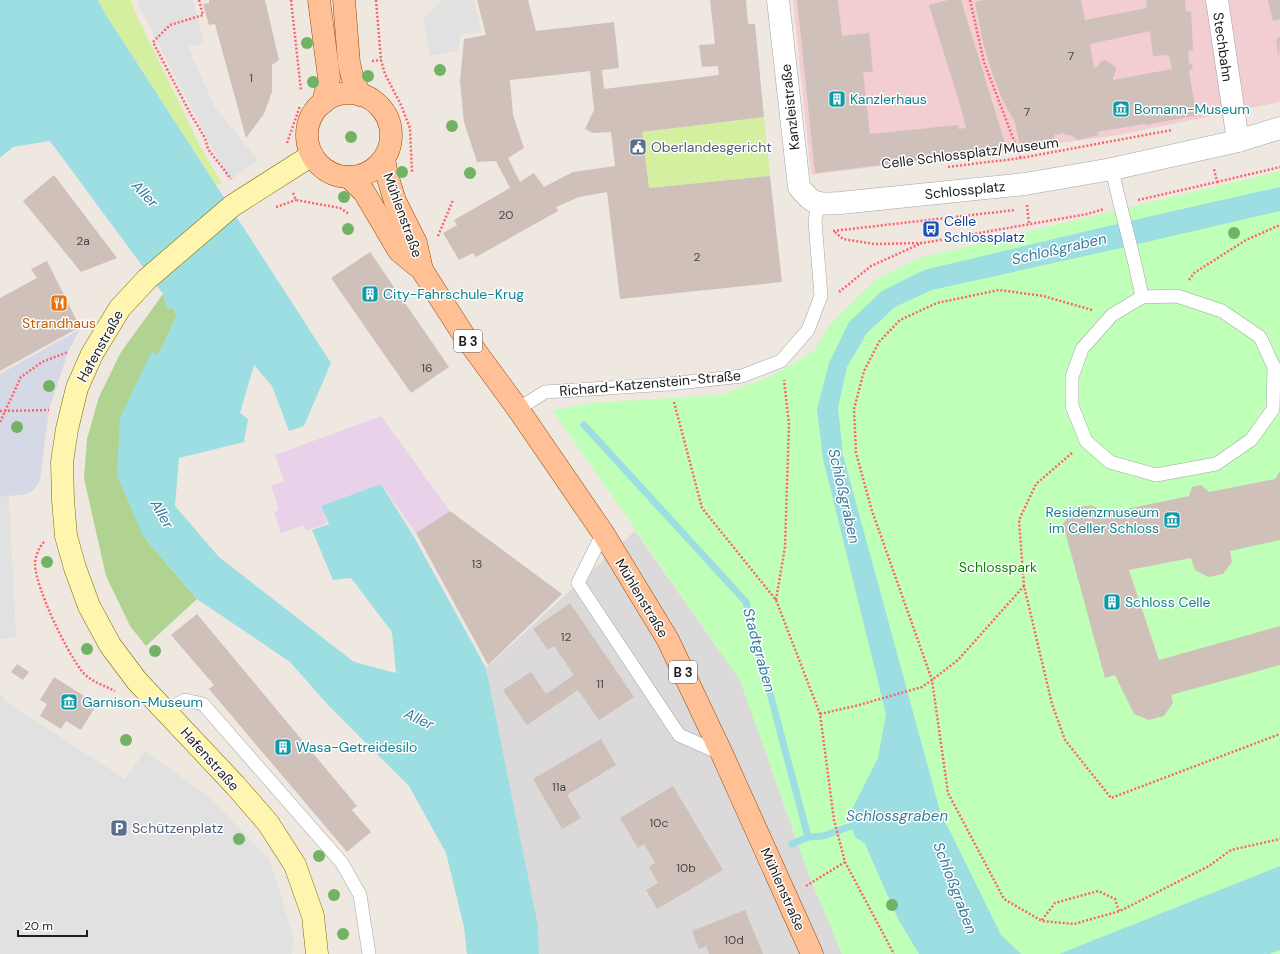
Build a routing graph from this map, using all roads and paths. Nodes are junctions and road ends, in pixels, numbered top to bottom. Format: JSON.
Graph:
{"nodes":[{"id":1,"x":199,"y":0,"type":"edge"},
{"id":2,"x":291,"y":0,"type":"edge"},
{"id":3,"x":319,"y":0,"type":"edge"},
{"id":4,"x":344,"y":0,"type":"edge"},
{"id":5,"x":376,"y":0,"type":"edge"},
{"id":6,"x":778,"y":0,"type":"edge"},
{"id":7,"x":970,"y":0,"type":"edge"},
{"id":8,"x":1217,"y":0,"type":"edge"},
{"id":9,"x":299,"y":67,"type":"dead end"},
{"id":10,"x":360,"y":95,"type":"junction"},
{"id":11,"x":322,"y":103,"type":"junction"},
{"id":12,"x":1280,"y":128,"type":"edge"},
{"id":13,"x":1175,"y":130,"type":"dead end"},
{"id":14,"x":1238,"y":141,"type":"junction"},
{"id":15,"x":312,"y":155,"type":"junction"},
{"id":16,"x":1021,"y":158,"type":"junction"},
{"id":17,"x":384,"y":159,"type":"junction"},
{"id":18,"x":1280,"y":167,"type":"edge"},
{"id":19,"x":944,"y":168,"type":"dead end"},
{"id":20,"x":1112,"y":169,"type":"junction"},
{"id":21,"x":1214,"y":170,"type":"dead end"},
{"id":22,"x":412,"y":176,"type":"dead end"},
{"id":23,"x":349,"y":177,"type":"junction"},
{"id":24,"x":1217,"y":182,"type":"junction"},
{"id":25,"x":235,"y":184,"type":"dead end"},
{"id":26,"x":453,"y":200,"type":"dead end"},
{"id":27,"x":1120,"y":208,"type":"junction"},
{"id":28,"x":817,"y":213,"type":"junction"},
{"id":29,"x":1280,"y":225,"type":"edge"},
{"id":30,"x":437,"y":239,"type":"dead end"},
{"id":31,"x":923,"y":243,"type":"junction"},
{"id":32,"x":422,"y":270,"type":"junction"},
{"id":33,"x":821,"y":296,"type":"junction"},
{"id":34,"x":1177,"y":296,"type":"junction"},
{"id":35,"x":1142,"y":297,"type":"junction"},
{"id":36,"x":1112,"y":315,"type":"junction"},
{"id":37,"x":74,"y":350,"type":"dead end"},
{"id":38,"x":781,"y":361,"type":"junction"},
{"id":39,"x":669,"y":384,"type":"junction"},
{"id":40,"x":518,"y":409,"type":"junction"},
{"id":41,"x":0,"y":411,"type":"edge"},
{"id":42,"x":5,"y":412,"type":"junction"},
{"id":43,"x":52,"y":414,"type":"dead end"},
{"id":44,"x":0,"y":422,"type":"edge"},
{"id":45,"x":1086,"y":441,"type":"junction"},
{"id":46,"x":603,"y":533,"type":"junction"},
{"id":47,"x":46,"y":540,"type":"dead end"},
{"id":48,"x":1024,"y":586,"type":"junction"},
{"id":49,"x":776,"y":600,"type":"junction"},
{"id":50,"x":932,"y":680,"type":"junction"},
{"id":51,"x":119,"y":693,"type":"dead end"},
{"id":52,"x":166,"y":711,"type":"junction"},
{"id":53,"x":820,"y":714,"type":"junction"},
{"id":54,"x":1280,"y":734,"type":"edge"},
{"id":55,"x":722,"y":754,"type":"junction"},
{"id":56,"x":1280,"y":839,"type":"edge"},
{"id":57,"x":845,"y":862,"type":"junction"},
{"id":58,"x":786,"y":898,"type":"junction"},
{"id":59,"x":1120,"y":911,"type":"junction"},
{"id":60,"x":1042,"y":921,"type":"junction"},
{"id":61,"x":317,"y":954,"type":"edge"},
{"id":62,"x":369,"y":954,"type":"edge"},
{"id":63,"x":812,"y":954,"type":"edge"},
{"id":64,"x":894,"y":954,"type":"edge"}],
"edges":[{"from":1,"to":25,"type":"path"},
{"from":2,"to":9,"type":"path"},
{"from":3,"to":11,"type":"main road","name":"Mühlenstraße"},
{"from":4,"to":10,"type":"main road"},
{"from":5,"to":22,"type":"path"},
{"from":6,"to":28,"type":"street","name":"Kanzleistraße"},
{"from":7,"to":16,"type":"path"},
{"from":8,"to":14,"type":"street","name":"Stechbahn"},
{"from":10,"to":11,"type":"main road","name":"Mühlenstraße"},
{"from":10,"to":17,"type":"main road","name":"Mühlenstraße"},
{"from":11,"to":15,"type":"main road","name":"Mühlenstraße"},
{"from":12,"to":14,"type":"street","name":"Schlossplatz"},
{"from":13,"to":16,"type":"path","name":"Celle Schlossplatz/Museum"},
{"from":14,"to":20,"type":"street","name":"Schlossplatz"},
{"from":15,"to":23,"type":"main road","name":"Mühlenstraße"},
{"from":15,"to":52,"type":"street","name":"Hafenstraße"},
{"from":16,"to":19,"type":"path","name":"Celle Schlossplatz/Museum"},
{"from":17,"to":23,"type":"main road","name":"Mühlenstraße"},
{"from":17,"to":32,"type":"main road","name":"Mühlenstraße","number":"B 3"},
{"from":18,"to":24,"type":"path"},
{"from":20,"to":27,"type":"lane"},
{"from":20,"to":28,"type":"street","name":"Schlossplatz"},
{"from":21,"to":24,"type":"path"},
{"from":23,"to":32,"type":"main road","name":"Mühlenstraße","number":"B 3"},
{"from":24,"to":27,"type":"path"},
{"from":26,"to":30,"type":"path"},
{"from":27,"to":31,"type":"path"},
{"from":27,"to":35,"type":"lane"},
{"from":28,"to":31,"type":"path"},
{"from":28,"to":33,"type":"lane","name":"Richard-Katzenstein-Straße"},
{"from":29,"to":34,"type":"path"},
{"from":31,"to":33,"type":"path"},
{"from":32,"to":40,"type":"main road","name":"Mühlenstraße","number":"B 3"},
{"from":33,"to":38,"type":"lane","name":"Richard-Katzenstein-Straße"},
{"from":34,"to":35,"type":"lane"},
{"from":34,"to":45,"type":"lane"},
{"from":35,"to":36,"type":"lane"},
{"from":36,"to":45,"type":"lane"},
{"from":36,"to":50,"type":"path"},
{"from":37,"to":42,"type":"path"},
{"from":38,"to":39,"type":"lane","name":"Richard-Katzenstein-Straße"},
{"from":38,"to":49,"type":"path"},
{"from":39,"to":40,"type":"lane","name":"Richard-Katzenstein-Straße"},
{"from":39,"to":49,"type":"path"},
{"from":40,"to":46,"type":"main road","name":"Mühlenstraße","number":"B 3"},
{"from":41,"to":42,"type":"path"},
{"from":42,"to":43,"type":"path"},
{"from":42,"to":44,"type":"path"},
{"from":45,"to":48,"type":"path"},
{"from":46,"to":55,"type":"main road","name":"Mühlenstraße","number":"B 3"},
{"from":46,"to":55,"type":"lane"},
{"from":47,"to":51,"type":"path"},
{"from":48,"to":50,"type":"path"},
{"from":48,"to":54,"type":"path"},
{"from":49,"to":53,"type":"path"},
{"from":50,"to":53,"type":"path"},
{"from":50,"to":60,"type":"path"},
{"from":52,"to":61,"type":"street","name":"Hafenstraße"},
{"from":52,"to":62,"type":"lane"},
{"from":53,"to":57,"type":"path"},
{"from":55,"to":58,"type":"main road","name":"Mühlenstraße","number":"B 3"},
{"from":56,"to":59,"type":"path"},
{"from":57,"to":58,"type":"path"},
{"from":57,"to":64,"type":"path"},
{"from":58,"to":63,"type":"main road","name":"Mühlenstraße","number":"B 3"},
{"from":59,"to":60,"type":"path"},
{"from":59,"to":60,"type":"path"}]}
